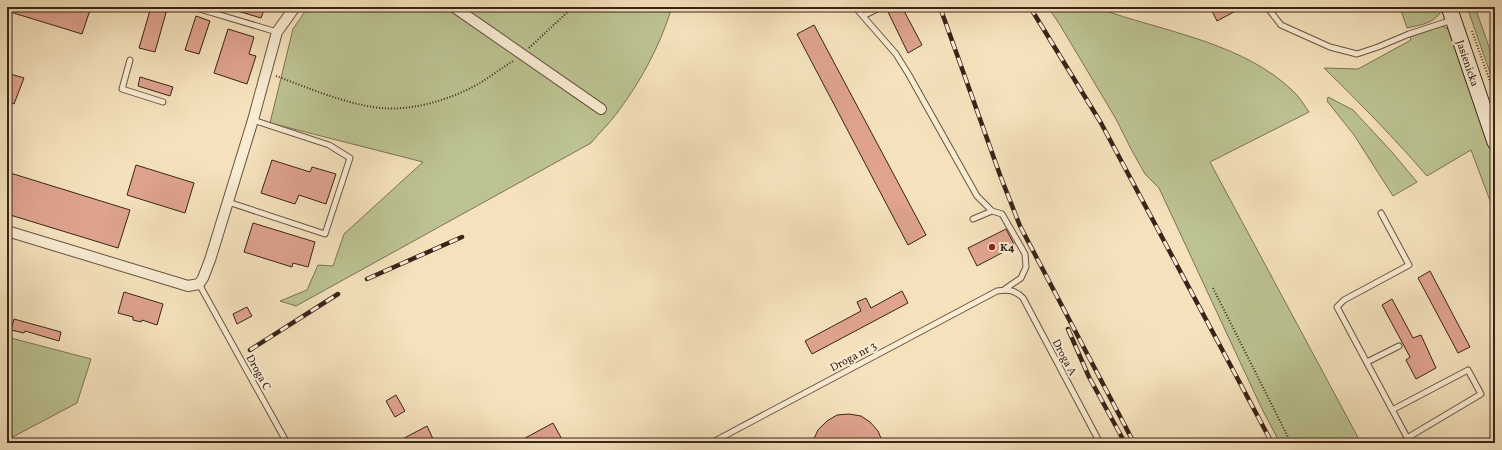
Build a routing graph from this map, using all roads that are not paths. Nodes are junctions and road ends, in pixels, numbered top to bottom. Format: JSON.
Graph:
{"nodes":[{"id":1,"x":193,"y":7,"type":"edge"},
{"id":2,"x":295,"y":7,"type":"edge"},
{"id":3,"x":454,"y":7,"type":"edge"},
{"id":4,"x":855,"y":7,"type":"edge"},
{"id":5,"x":881,"y":7,"type":"edge"},
{"id":6,"x":1267,"y":7,"type":"edge"},
{"id":7,"x":1451,"y":13,"type":"edge"},
{"id":8,"x":863,"y":16,"type":"junction"},
{"id":9,"x":277,"y":32,"type":"junction"},
{"id":10,"x":130,"y":60,"type":"dead end"},
{"id":11,"x":163,"y":102,"type":"dead end"},
{"id":12,"x":601,"y":109,"type":"dead end"},
{"id":13,"x":253,"y":120,"type":"junction"},
{"id":14,"x":1494,"y":135,"type":"edge"},
{"id":15,"x":228,"y":202,"type":"junction"},
{"id":16,"x":992,"y":211,"type":"junction"},
{"id":17,"x":1381,"y":213,"type":"dead end"},
{"id":18,"x":973,"y":220,"type":"dead end"},
{"id":19,"x":7,"y":231,"type":"edge"},
{"id":20,"x":199,"y":284,"type":"junction"},
{"id":21,"x":1005,"y":289,"type":"junction"},
{"id":22,"x":1399,"y":346,"type":"dead end"},
{"id":23,"x":1366,"y":362,"type":"junction"},
{"id":24,"x":1392,"y":410,"type":"junction"},
{"id":25,"x":1407,"y":438,"type":"junction"},
{"id":26,"x":287,"y":443,"type":"edge"},
{"id":27,"x":711,"y":443,"type":"edge"},
{"id":28,"x":1100,"y":443,"type":"edge"},
{"id":29,"x":1410,"y":443,"type":"edge"}],
"edges":[{"from":1,"to":9,"type":"lane"},
{"from":2,"to":9,"type":"street"},
{"from":3,"to":12,"type":"street"},
{"from":4,"to":8,"type":"lane","name":"Droga nr 3"},
{"from":5,"to":8,"type":"lane"},
{"from":6,"to":7,"type":"lane"},
{"from":7,"to":14,"type":"main road","name":"Jasienicka"},
{"from":8,"to":16,"type":"lane","name":"Droga nr 3"},
{"from":9,"to":13,"type":"street"},
{"from":10,"to":11,"type":"lane"},
{"from":13,"to":15,"type":"street"},
{"from":13,"to":15,"type":"lane"},
{"from":15,"to":20,"type":"street"},
{"from":16,"to":18,"type":"lane"},
{"from":16,"to":21,"type":"lane","name":"Droga nr 3"},
{"from":17,"to":23,"type":"lane"},
{"from":19,"to":20,"type":"street"},
{"from":20,"to":26,"type":"lane","name":"Droga C"},
{"from":21,"to":27,"type":"lane","name":"Droga nr 3"},
{"from":21,"to":28,"type":"lane","name":"Droga A"},
{"from":22,"to":23,"type":"lane"},
{"from":23,"to":24,"type":"lane"},
{"from":24,"to":25,"type":"lane"},
{"from":24,"to":25,"type":"lane"},
{"from":25,"to":29,"type":"lane"}]}
